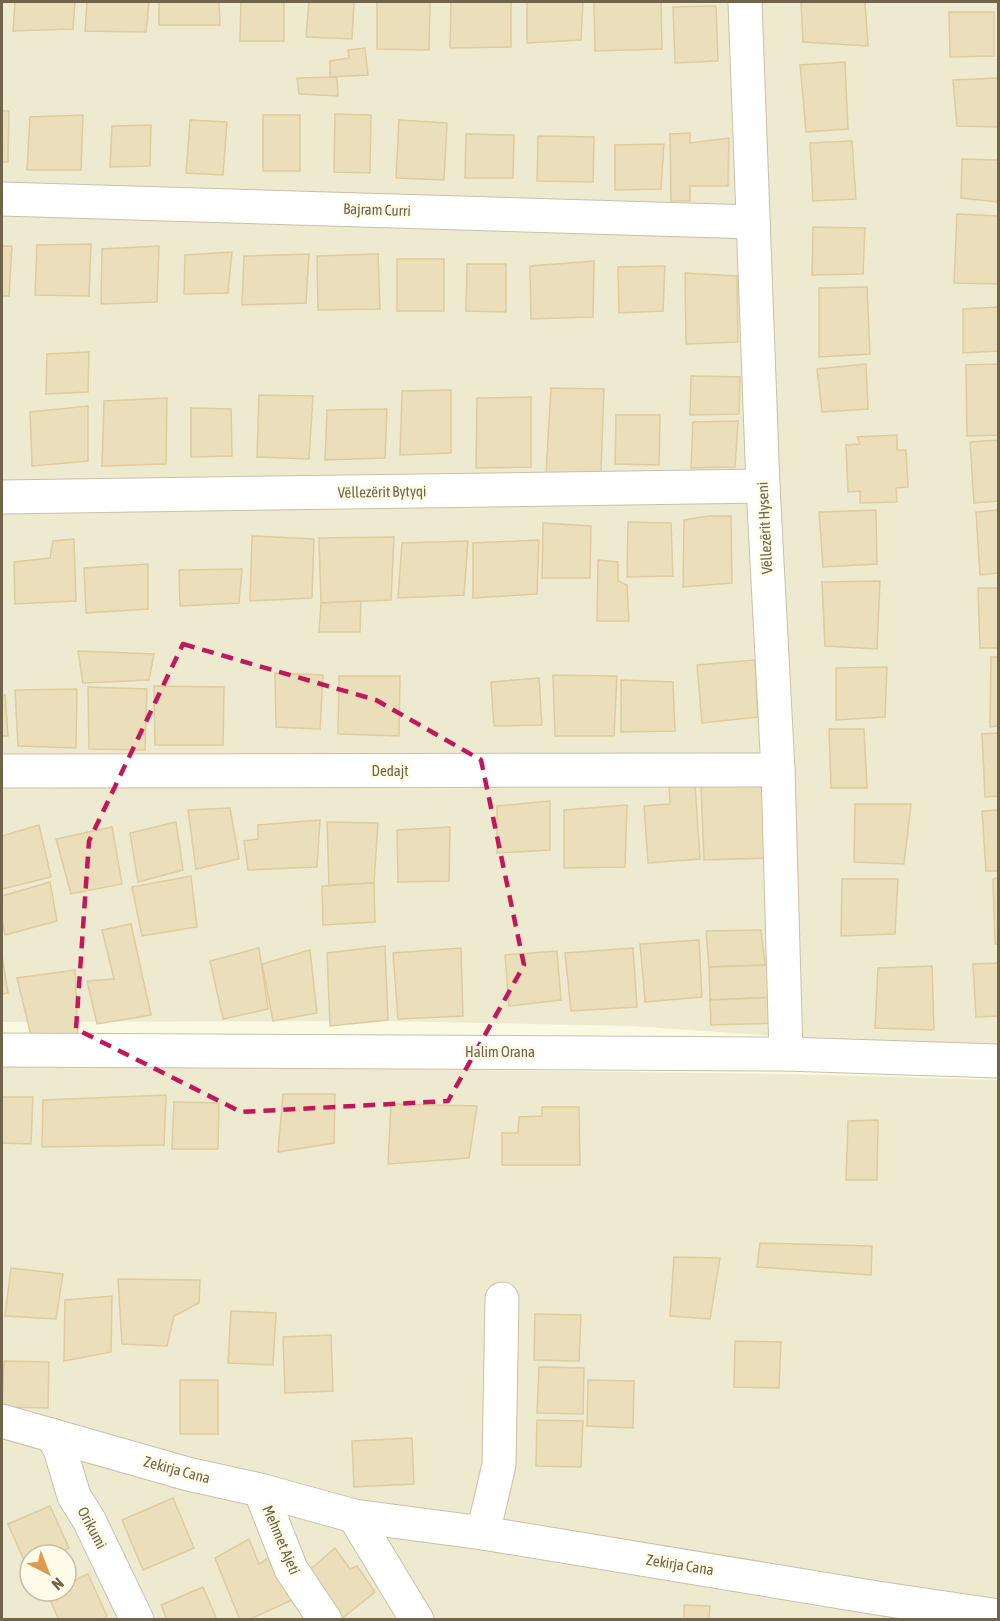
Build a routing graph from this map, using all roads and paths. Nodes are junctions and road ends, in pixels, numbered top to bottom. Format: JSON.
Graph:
{"nodes":[{"id":1,"x":745,"y":2,"type":"edge"},
{"id":2,"x":2,"y":198,"type":"edge"},
{"id":3,"x":753,"y":222,"type":"junction"},
{"id":4,"x":763,"y":486,"type":"junction"},
{"id":5,"x":2,"y":497,"type":"edge"},
{"id":6,"x":777,"y":770,"type":"junction"},
{"id":7,"x":2,"y":771,"type":"edge"},
{"id":8,"x":2,"y":1050,"type":"edge"},
{"id":9,"x":786,"y":1054,"type":"junction"},
{"id":10,"x":999,"y":1061,"type":"edge"},
{"id":11,"x":502,"y":1299,"type":"dead end"},
{"id":12,"x":2,"y":1421,"type":"edge"},
{"id":13,"x":52,"y":1435,"type":"junction"},
{"id":14,"x":260,"y":1490,"type":"junction"},
{"id":15,"x":354,"y":1516,"type":"junction"},
{"id":16,"x":483,"y":1533,"type":"junction"},
{"id":17,"x":875,"y":1609,"type":"edge"},
{"id":18,"x":999,"y":1616,"type":"edge"},
{"id":19,"x":137,"y":1620,"type":"edge"},
{"id":20,"x":325,"y":1620,"type":"edge"},
{"id":21,"x":417,"y":1620,"type":"edge"}],
"edges":[{"from":1,"to":3,"type":"street","name":"Vëllezërit Hyseni"},
{"from":2,"to":3,"type":"street","name":"Bajram Curri"},
{"from":3,"to":4,"type":"street","name":"Vëllezërit Hyseni"},
{"from":4,"to":5,"type":"street","name":"Vëllezërit Bytyqi"},
{"from":4,"to":6,"type":"street","name":"Vëllezërit Hyseni"},
{"from":6,"to":7,"type":"street","name":"Dedajt"},
{"from":6,"to":9,"type":"street","name":"Vëllezërit Hyseni"},
{"from":8,"to":9,"type":"street","name":"Halim Orana"},
{"from":9,"to":10,"type":"street","name":"Halim Orana"},
{"from":11,"to":16,"type":"street"},
{"from":12,"to":13,"type":"street","name":"Zekirja Cana"},
{"from":13,"to":14,"type":"street","name":"Zekirja Cana"},
{"from":13,"to":19,"type":"street","name":"Orikumi"},
{"from":14,"to":15,"type":"street","name":"Zekirja Cana"},
{"from":14,"to":20,"type":"street","name":"Mehmet Ajeti"},
{"from":15,"to":16,"type":"street","name":"Zekirja Cana"},
{"from":15,"to":21,"type":"street"},
{"from":16,"to":17,"type":"street","name":"Zekirja Cana"},
{"from":17,"to":18,"type":"street","name":"Zekirja Cana"}]}
